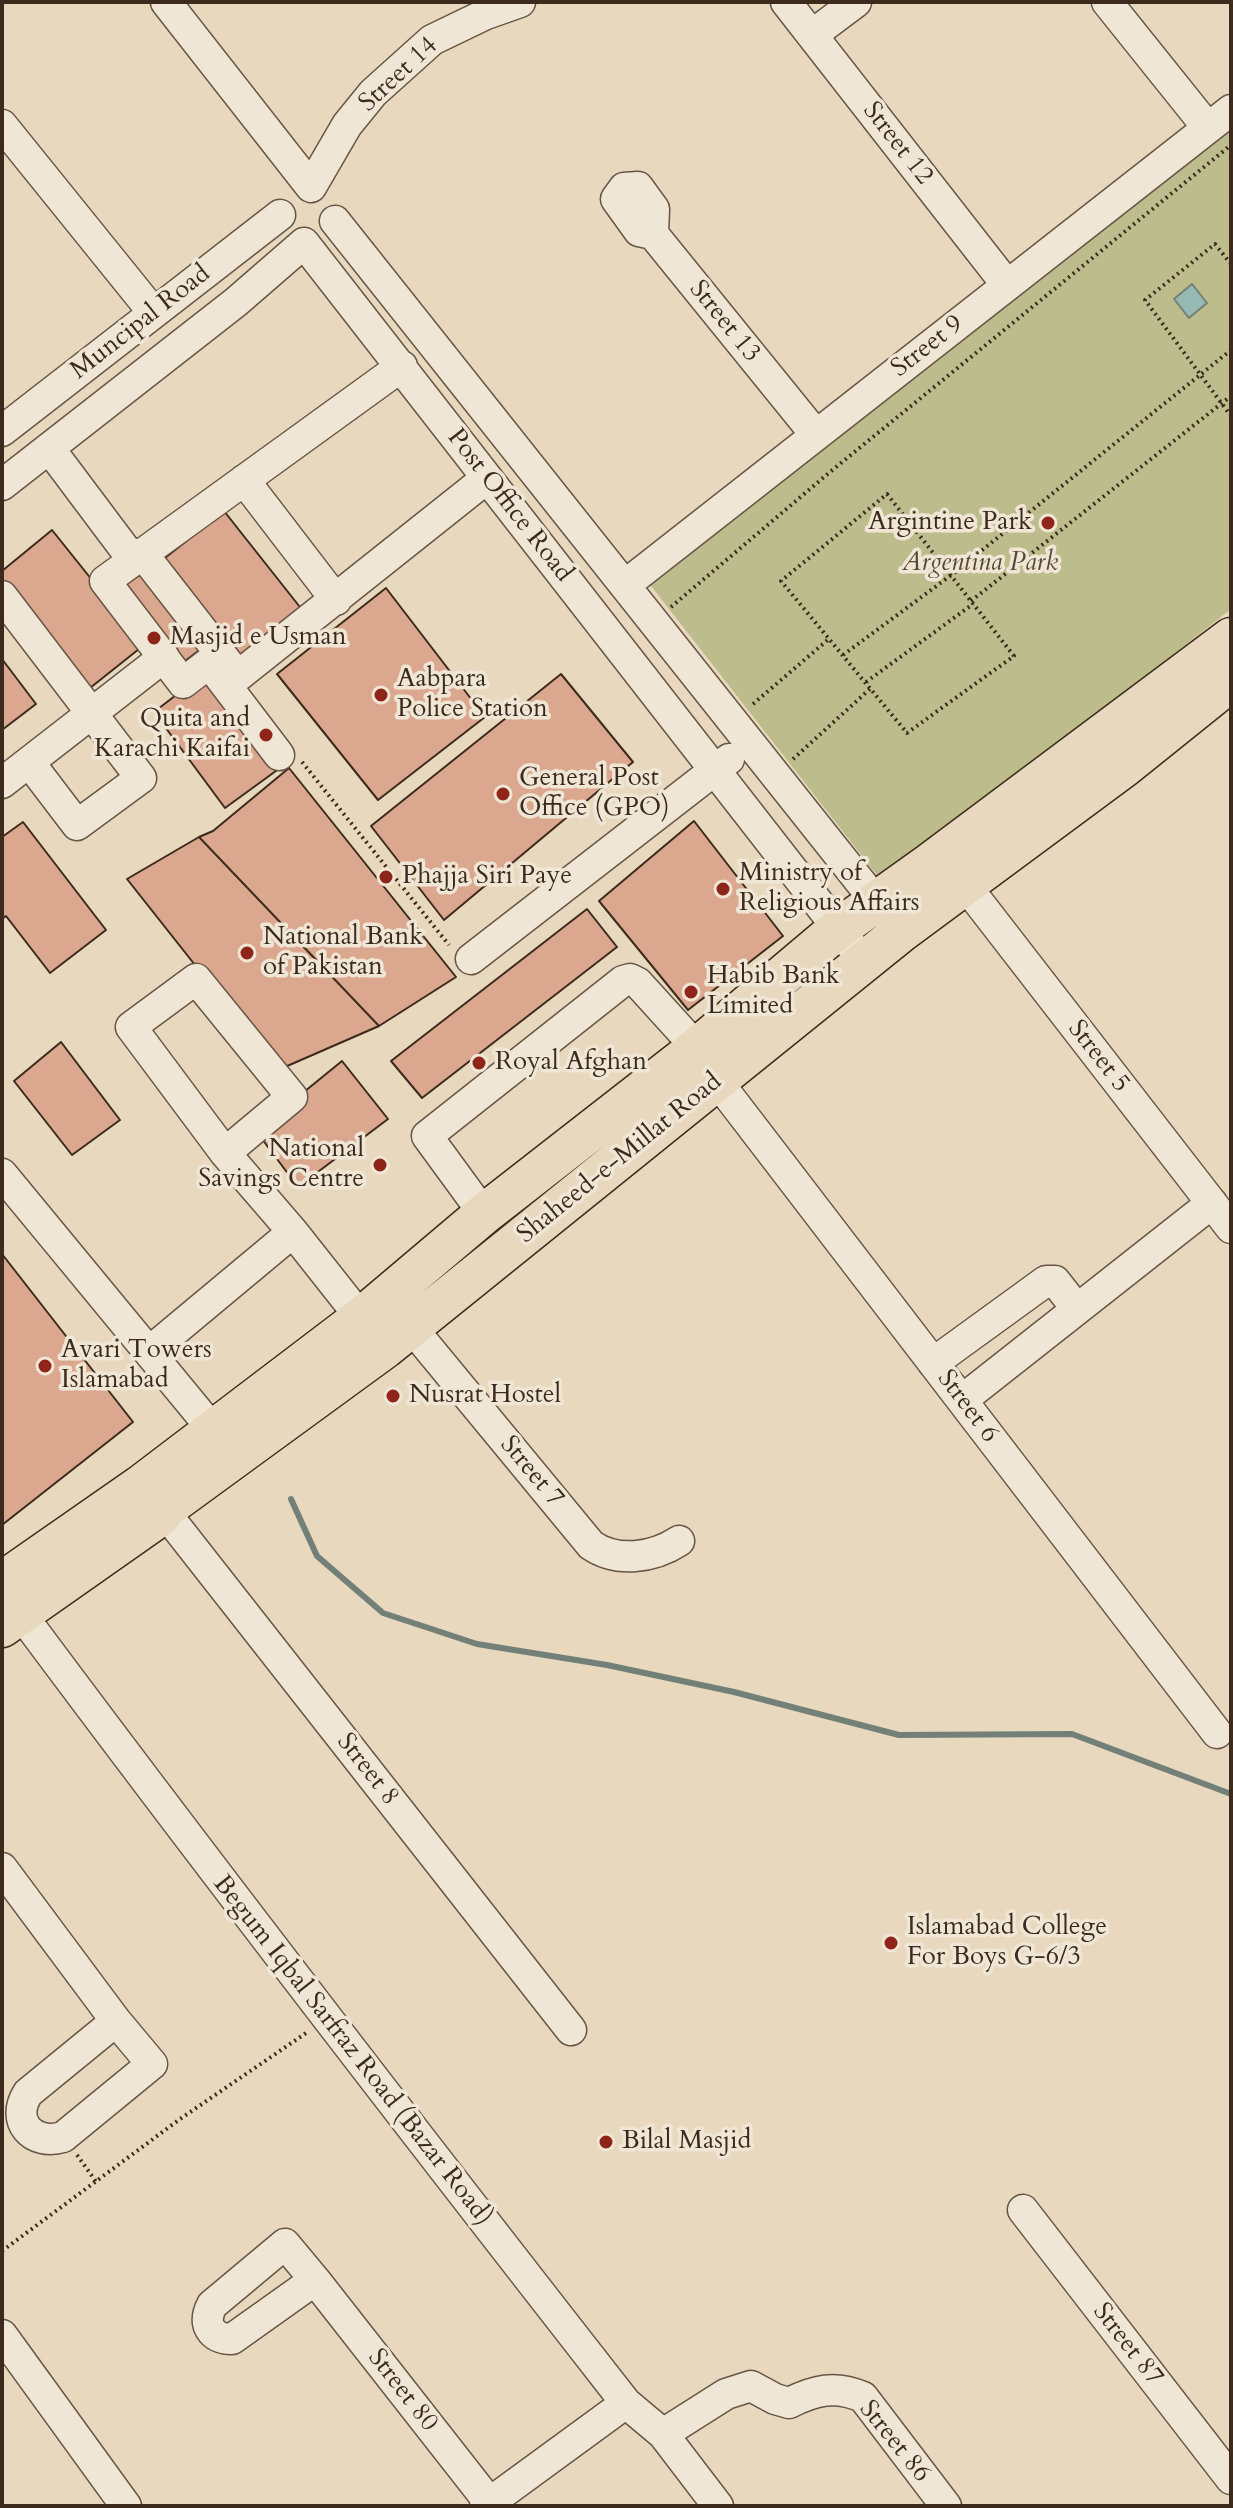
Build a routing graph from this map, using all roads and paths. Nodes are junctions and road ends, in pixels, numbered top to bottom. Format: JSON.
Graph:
{"nodes":[{"id":1,"x":166,"y":2,"type":"edge"},
{"id":2,"x":520,"y":2,"type":"edge"},
{"id":3,"x":786,"y":2,"type":"edge"},
{"id":4,"x":856,"y":2,"type":"edge"},
{"id":5,"x":1107,"y":2,"type":"edge"},
{"id":6,"x":481,"y":8,"type":"edge"},
{"id":7,"x":812,"y":35,"type":"junction"},
{"id":8,"x":2,"y":125,"type":"edge"},
{"id":9,"x":1223,"y":128,"type":"edge"},
{"id":10,"x":311,"y":187,"type":"junction"},
{"id":11,"x":280,"y":215,"type":"junction"},
{"id":12,"x":335,"y":221,"type":"junction"},
{"id":13,"x":641,"y":226,"type":"dead end"},
{"id":14,"x":304,"y":243,"type":"junction"},
{"id":15,"x":1231,"y":264,"type":"edge"},
{"id":16,"x":264,"y":277,"type":"junction"},
{"id":17,"x":333,"y":279,"type":"junction"},
{"id":18,"x":1007,"y":285,"type":"junction"},
{"id":19,"x":153,"y":312,"type":"junction"},
{"id":20,"x":1231,"y":350,"type":"edge"},
{"id":21,"x":402,"y":366,"type":"junction"},
{"id":22,"x":1201,"y":375,"type":"junction"},
{"id":23,"x":1231,"y":396,"type":"edge"},
{"id":24,"x":1222,"y":403,"type":"junction"},
{"id":25,"x":1231,"y":416,"type":"edge"},
{"id":26,"x":2,"y":431,"type":"edge"},
{"id":27,"x":816,"y":435,"type":"junction"},
{"id":28,"x":49,"y":448,"type":"junction"},
{"id":29,"x":487,"y":478,"type":"junction"},
{"id":30,"x":244,"y":480,"type":"junction"},
{"id":31,"x":2,"y":485,"type":"edge"},
{"id":32,"x":137,"y":557,"type":"junction"},
{"id":33,"x":950,"y":576,"type":"junction"},
{"id":34,"x":625,"y":585,"type":"junction"},
{"id":35,"x":2,"y":596,"type":"edge"},
{"id":36,"x":336,"y":600,"type":"junction"},
{"id":37,"x":972,"y":603,"type":"junction"},
{"id":38,"x":669,"y":610,"type":"dead end"},
{"id":39,"x":830,"y":638,"type":"junction"},
{"id":40,"x":1231,"y":638,"type":"edge"},
{"id":41,"x":843,"y":655,"type":"junction"},
{"id":42,"x":164,"y":657,"type":"junction"},
{"id":43,"x":238,"y":676,"type":"junction"},
{"id":44,"x":866,"y":682,"type":"junction"},
{"id":45,"x":1221,"y":683,"type":"edge"},
{"id":46,"x":871,"y":688,"type":"junction"},
{"id":47,"x":91,"y":712,"type":"junction"},
{"id":48,"x":741,"y":732,"type":"junction"},
{"id":49,"x":287,"y":754,"type":"junction"},
{"id":50,"x":29,"y":762,"type":"junction"},
{"id":51,"x":714,"y":770,"type":"junction"},
{"id":52,"x":777,"y":776,"type":"junction"},
{"id":53,"x":2,"y":783,"type":"edge"},
{"id":54,"x":966,"y":886,"type":"junction"},
{"id":55,"x":875,"y":901,"type":"junction"},
{"id":56,"x":838,"y":929,"type":"junction"},
{"id":57,"x":901,"y":932,"type":"junction"},
{"id":58,"x":471,"y":959,"type":"joint"},
{"id":59,"x":864,"y":962,"type":"junction"},
{"id":60,"x":707,"y":1064,"type":"junction"},
{"id":61,"x":225,"y":1153,"type":"junction"},
{"id":62,"x":2,"y":1174,"type":"edge"},
{"id":63,"x":1212,"y":1203,"type":"junction"},
{"id":64,"x":484,"y":1214,"type":"junction"},
{"id":65,"x":1231,"y":1228,"type":"edge"},
{"id":66,"x":293,"y":1232,"type":"junction"},
{"id":67,"x":1077,"y":1309,"type":"junction"},
{"id":68,"x":386,"y":1331,"type":"junction"},
{"id":69,"x":149,"y":1352,"type":"junction"},
{"id":70,"x":933,"y":1363,"type":"junction"},
{"id":71,"x":962,"y":1400,"type":"junction"},
{"id":72,"x":214,"y":1431,"type":"junction"},
{"id":73,"x":163,"y":1510,"type":"junction"},
{"id":74,"x":679,"y":1541,"type":"dead end"},
{"id":75,"x":7,"y":1601,"type":"edge"},
{"id":76,"x":1217,"y":1733,"type":"dead end"},
{"id":77,"x":2,"y":1868,"type":"edge"},
{"id":78,"x":327,"y":2019,"type":"junction"},
{"id":79,"x":116,"y":2021,"type":"junction"},
{"id":80,"x":571,"y":2030,"type":"dead end"},
{"id":81,"x":63,"y":2137,"type":"junction"},
{"id":82,"x":97,"y":2183,"type":"junction"},
{"id":83,"x":1023,"y":2210,"type":"dead end"},
{"id":84,"x":2,"y":2251,"type":"edge"},
{"id":85,"x":315,"y":2280,"type":"dead end"},
{"id":86,"x":2,"y":2335,"type":"edge"},
{"id":87,"x":626,"y":2403,"type":"junction"},
{"id":88,"x":663,"y":2434,"type":"junction"},
{"id":89,"x":1231,"y":2479,"type":"edge"},
{"id":90,"x":487,"y":2504,"type":"edge"},
{"id":91,"x":126,"y":2506,"type":"edge"},
{"id":92,"x":718,"y":2506,"type":"edge"},
{"id":93,"x":946,"y":2506,"type":"edge"}],
"edges":[{"from":1,"to":10,"type":"street"},
{"from":2,"to":6,"type":"street","name":"Street 14"},
{"from":3,"to":7,"type":"street","name":"Street 12"},
{"from":4,"to":7,"type":"street"},
{"from":5,"to":9,"type":"street"},
{"from":6,"to":10,"type":"street","name":"Street 14"},
{"from":7,"to":18,"type":"street","name":"Street 12"},
{"from":8,"to":19,"type":"street"},
{"from":9,"to":18,"type":"street","name":"Street 9"},
{"from":9,"to":38,"type":"path"},
{"from":10,"to":11,"type":"street"},
{"from":10,"to":12,"type":"street"},
{"from":11,"to":14,"type":"street"},
{"from":11,"to":19,"type":"street","name":"Muncipal Road"},
{"from":12,"to":14,"type":"street"},
{"from":12,"to":34,"type":"street","name":"Post Office Road"},
{"from":13,"to":27,"type":"street","name":"Street 13"},
{"from":14,"to":16,"type":"street"},
{"from":14,"to":17,"type":"street","name":"Post Office Road"},
{"from":15,"to":22,"type":"path"},
{"from":16,"to":17,"type":"street"},
{"from":16,"to":28,"type":"street"},
{"from":17,"to":21,"type":"street","name":"Post Office Road"},
{"from":18,"to":27,"type":"street","name":"Street 9"},
{"from":19,"to":26,"type":"street","name":"Muncipal Road"},
{"from":20,"to":22,"type":"path"},
{"from":21,"to":29,"type":"street","name":"Post Office Road"},
{"from":21,"to":30,"type":"street"},
{"from":22,"to":24,"type":"path"},
{"from":22,"to":33,"type":"path"},
{"from":23,"to":24,"type":"path"},
{"from":24,"to":25,"type":"path"},
{"from":24,"to":37,"type":"path"},
{"from":27,"to":34,"type":"street","name":"Street 9"},
{"from":28,"to":31,"type":"street"},
{"from":28,"to":32,"type":"street"},
{"from":29,"to":36,"type":"street"},
{"from":29,"to":51,"type":"street","name":"Post Office Road"},
{"from":30,"to":32,"type":"street"},
{"from":30,"to":36,"type":"street"},
{"from":32,"to":42,"type":"street"},
{"from":32,"to":43,"type":"street"},
{"from":33,"to":37,"type":"path"},
{"from":33,"to":39,"type":"path"},
{"from":33,"to":41,"type":"path"},
{"from":34,"to":48,"type":"street","name":"Post Office Road"},
{"from":35,"to":47,"type":"street"},
{"from":36,"to":43,"type":"street"},
{"from":37,"to":44,"type":"path"},
{"from":37,"to":46,"type":"path"},
{"from":39,"to":41,"type":"path"},
{"from":39,"to":48,"type":"path"},
{"from":40,"to":45,"type":"main road","name":"Shaheed-e-Millat Road"},
{"from":41,"to":44,"type":"path"},
{"from":42,"to":47,"type":"street"},
{"from":42,"to":49,"type":"street"},
{"from":43,"to":49,"type":"street"},
{"from":44,"to":46,"type":"path"},
{"from":45,"to":54,"type":"main road","name":"Shaheed-e-Millat Road"},
{"from":45,"to":55,"type":"main road","name":"Shaheed-e-Millat Road"},
{"from":46,"to":52,"type":"path"},
{"from":47,"to":50,"type":"street"},
{"from":47,"to":50,"type":"street"},
{"from":48,"to":51,"type":"street"},
{"from":48,"to":52,"type":"street","name":"Post Office Road"},
{"from":49,"to":58,"type":"path"},
{"from":50,"to":53,"type":"street"},
{"from":51,"to":56,"type":"street","name":"Post Office Road"},
{"from":51,"to":58,"type":"street"},
{"from":52,"to":55,"type":"street","name":"Post Office Road"},
{"from":54,"to":57,"type":"main road","name":"Shaheed-e-Millat Road"},
{"from":54,"to":63,"type":"street","name":"Street 5"},
{"from":55,"to":56,"type":"main road","name":"Shaheed-e-Millat Road"},
{"from":55,"to":57,"type":"street","name":"Post Office Road"},
{"from":56,"to":59,"type":"street","name":"Post Office Road"},
{"from":56,"to":60,"type":"main road","name":"Shaheed-e-Millat Road"},
{"from":57,"to":59,"type":"main road","name":"Shaheed-e-Millat Road"},
{"from":59,"to":60,"type":"main road","name":"Shaheed-e-Millat Road"},
{"from":60,"to":64,"type":"main road","name":"Shaheed-e-Millat Road"},
{"from":60,"to":64,"type":"street","name":"Street 6"},
{"from":60,"to":68,"type":"main road","name":"Shaheed-e-Millat Road"},
{"from":60,"to":70,"type":"street","name":"Street 6"},
{"from":61,"to":61,"type":"street","name":"Street 7"},
{"from":61,"to":66,"type":"street","name":"Street 7"},
{"from":62,"to":69,"type":"street"},
{"from":63,"to":65,"type":"street","name":"Street 5"},
{"from":63,"to":67,"type":"street"},
{"from":64,"to":68,"type":"main road","name":"Shaheed-e-Millat Road"},
{"from":66,"to":68,"type":"street","name":"Street 7"},
{"from":66,"to":69,"type":"street"},
{"from":67,"to":70,"type":"street"},
{"from":67,"to":71,"type":"street"},
{"from":68,"to":72,"type":"main road","name":"Shaheed-e-Millat Road"},
{"from":68,"to":73,"type":"main road","name":"Shaheed-e-Millat Road"},
{"from":68,"to":74,"type":"street","name":"Street 7"},
{"from":69,"to":72,"type":"street"},
{"from":70,"to":71,"type":"street","name":"Street 6"},
{"from":71,"to":76,"type":"street","name":"Street 6"},
{"from":72,"to":75,"type":"main road","name":"Shaheed-e-Millat Road"},
{"from":73,"to":75,"type":"main road","name":"Shaheed-e-Millat Road"},
{"from":73,"to":80,"type":"street","name":"Street 8"},
{"from":75,"to":78,"type":"street","name":"Begum Iqbal Sarfraz Road (Bazar Road)"},
{"from":77,"to":79,"type":"street"},
{"from":78,"to":82,"type":"path"},
{"from":78,"to":87,"type":"street","name":"Begum Iqbal Sarfraz Road (Bazar Road)"},
{"from":79,"to":81,"type":"street"},
{"from":79,"to":81,"type":"street"},
{"from":81,"to":82,"type":"path"},
{"from":82,"to":84,"type":"path"},
{"from":83,"to":89,"type":"street","name":"Street 87"},
{"from":85,"to":90,"type":"street","name":"Street 80"},
{"from":86,"to":91,"type":"street"},
{"from":87,"to":88,"type":"street","name":"Begum Iqbal Sarfraz Road (Bazar Road)"},
{"from":87,"to":90,"type":"street"},
{"from":88,"to":92,"type":"street","name":"Begum Iqbal Sarfraz Road (Bazar Road)"},
{"from":88,"to":93,"type":"street","name":"Street 86"}]}
